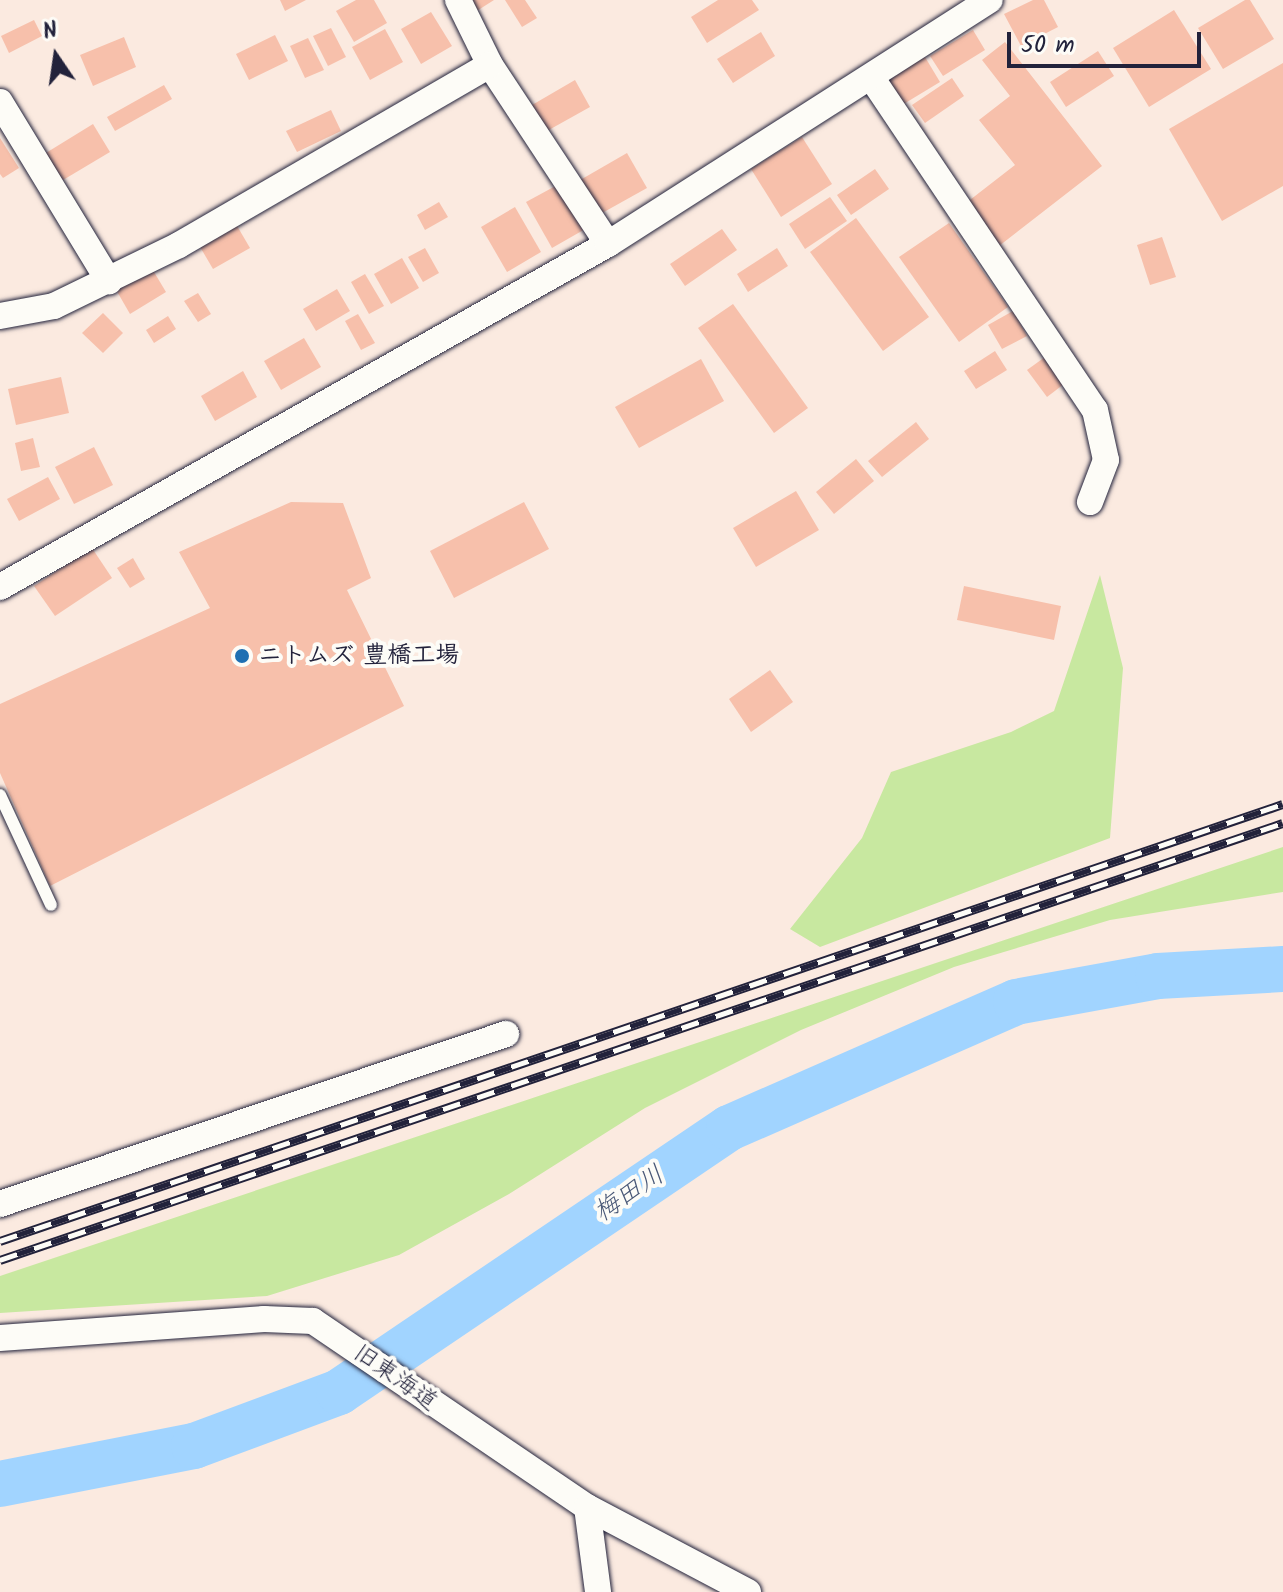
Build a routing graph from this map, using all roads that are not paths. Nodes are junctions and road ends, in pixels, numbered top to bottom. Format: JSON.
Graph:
{"nodes":[{"id":1,"x":458,"y":0,"type":"edge"},
{"id":2,"x":984,"y":2,"type":"edge"},
{"id":3,"x":490,"y":65,"type":"junction"},
{"id":4,"x":871,"y":77,"type":"junction"},
{"id":5,"x":0,"y":102,"type":"edge"},
{"id":6,"x":608,"y":244,"type":"junction"},
{"id":7,"x":109,"y":281,"type":"junction"},
{"id":8,"x":0,"y":316,"type":"edge"},
{"id":9,"x":1090,"y":502,"type":"dead end"},
{"id":10,"x":0,"y":587,"type":"edge"},
{"id":11,"x":0,"y":795,"type":"edge"},
{"id":12,"x":51,"y":905,"type":"dead end"},
{"id":13,"x":506,"y":1034,"type":"dead end"},
{"id":14,"x":0,"y":1204,"type":"edge"},
{"id":15,"x":0,"y":1338,"type":"edge"},
{"id":16,"x":587,"y":1507,"type":"junction"},
{"id":17,"x":598,"y":1592,"type":"edge"},
{"id":18,"x":748,"y":1592,"type":"edge"}],
"edges":[{"from":1,"to":3,"type":"street"},
{"from":2,"to":4,"type":"street"},
{"from":3,"to":6,"type":"street"},
{"from":3,"to":7,"type":"street"},
{"from":4,"to":6,"type":"street"},
{"from":4,"to":9,"type":"street"},
{"from":5,"to":7,"type":"street"},
{"from":6,"to":10,"type":"street"},
{"from":7,"to":8,"type":"street"},
{"from":11,"to":12,"type":"lane"},
{"from":13,"to":14,"type":"street"},
{"from":15,"to":16,"type":"street","name":"旧東海道"},
{"from":16,"to":17,"type":"street"},
{"from":16,"to":18,"type":"street","name":"旧東海道"}]}
